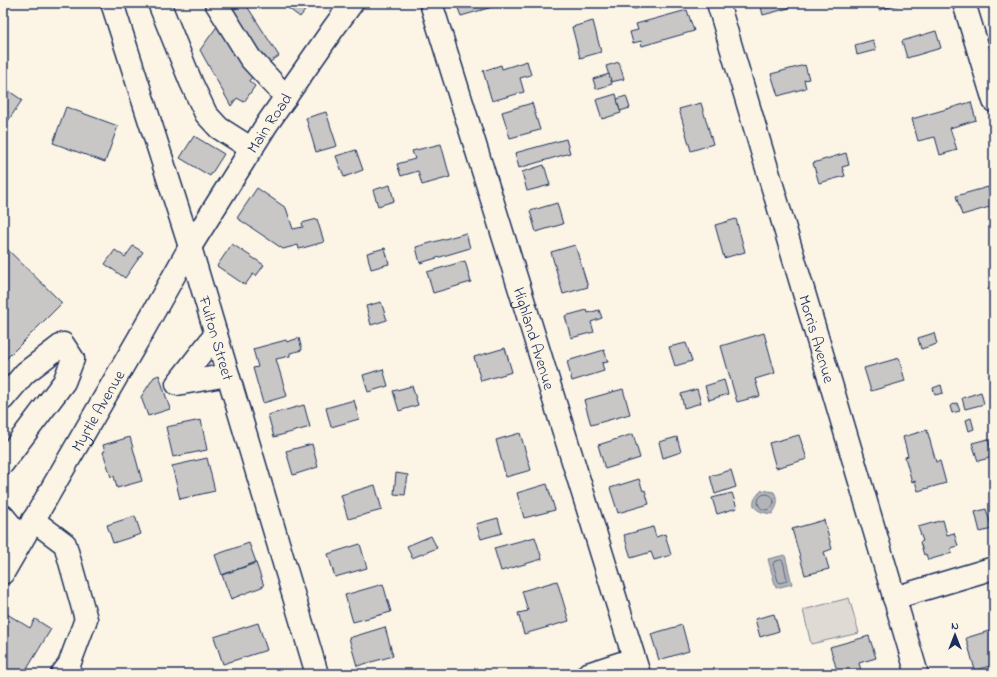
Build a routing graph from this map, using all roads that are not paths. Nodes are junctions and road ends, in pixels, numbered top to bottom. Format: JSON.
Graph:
{"nodes":[{"id":1,"x":112,"y":3,"type":"edge"},
{"id":2,"x":159,"y":3,"type":"edge"},
{"id":3,"x":216,"y":3,"type":"edge"},
{"id":4,"x":352,"y":3,"type":"edge"},
{"id":5,"x":431,"y":3,"type":"edge"},
{"id":6,"x":718,"y":3,"type":"edge"},
{"id":7,"x":964,"y":3,"type":"edge"},
{"id":8,"x":286,"y":97,"type":"junction"},
{"id":9,"x":994,"y":101,"type":"edge"},
{"id":10,"x":252,"y":149,"type":"junction"},
{"id":11,"x":190,"y":247,"type":"junction"},
{"id":12,"x":216,"y":334,"type":"junction"},
{"id":13,"x":228,"y":375,"type":"junction"},
{"id":14,"x":3,"y":399,"type":"edge"},
{"id":15,"x":3,"y":463,"type":"edge"},
{"id":16,"x":3,"y":516,"type":"edge"},
{"id":17,"x":33,"y":520,"type":"junction"},
{"id":18,"x":22,"y":539,"type":"junction"},
{"id":19,"x":994,"y":568,"type":"edge"},
{"id":20,"x":3,"y":572,"type":"edge"},
{"id":21,"x":894,"y":598,"type":"junction"},
{"id":22,"x":636,"y":667,"type":"edge"},
{"id":23,"x":62,"y":674,"type":"edge"},
{"id":24,"x":317,"y":674,"type":"edge"},
{"id":25,"x":588,"y":674,"type":"edge"},
{"id":26,"x":917,"y":674,"type":"edge"}],
"edges":[{"from":1,"to":11,"type":"street","name":"Fulton Street"},
{"from":2,"to":10,"type":"street"},
{"from":3,"to":8,"type":"street"},
{"from":4,"to":8,"type":"street","name":"Main Road"},
{"from":5,"to":22,"type":"street","name":"Highland Avenue"},
{"from":6,"to":21,"type":"street","name":"Morris Avenue"},
{"from":7,"to":9,"type":"street"},
{"from":8,"to":10,"type":"street","name":"Main Road"},
{"from":10,"to":11,"type":"street","name":"Main Road"},
{"from":11,"to":12,"type":"street","name":"Fulton Street"},
{"from":11,"to":17,"type":"street","name":"Myrtle Avenue"},
{"from":12,"to":13,"type":"street","name":"Fulton Street"},
{"from":12,"to":13,"type":"street"},
{"from":13,"to":24,"type":"street","name":"Fulton Street"},
{"from":14,"to":15,"type":"street"},
{"from":16,"to":18,"type":"street"},
{"from":17,"to":18,"type":"street","name":"Myrtle Avenue"},
{"from":17,"to":23,"type":"street"},
{"from":18,"to":20,"type":"street","name":"Myrtle Avenue"},
{"from":19,"to":21,"type":"street"},
{"from":21,"to":26,"type":"street","name":"Morris Avenue"},
{"from":22,"to":25,"type":"street"}]}
